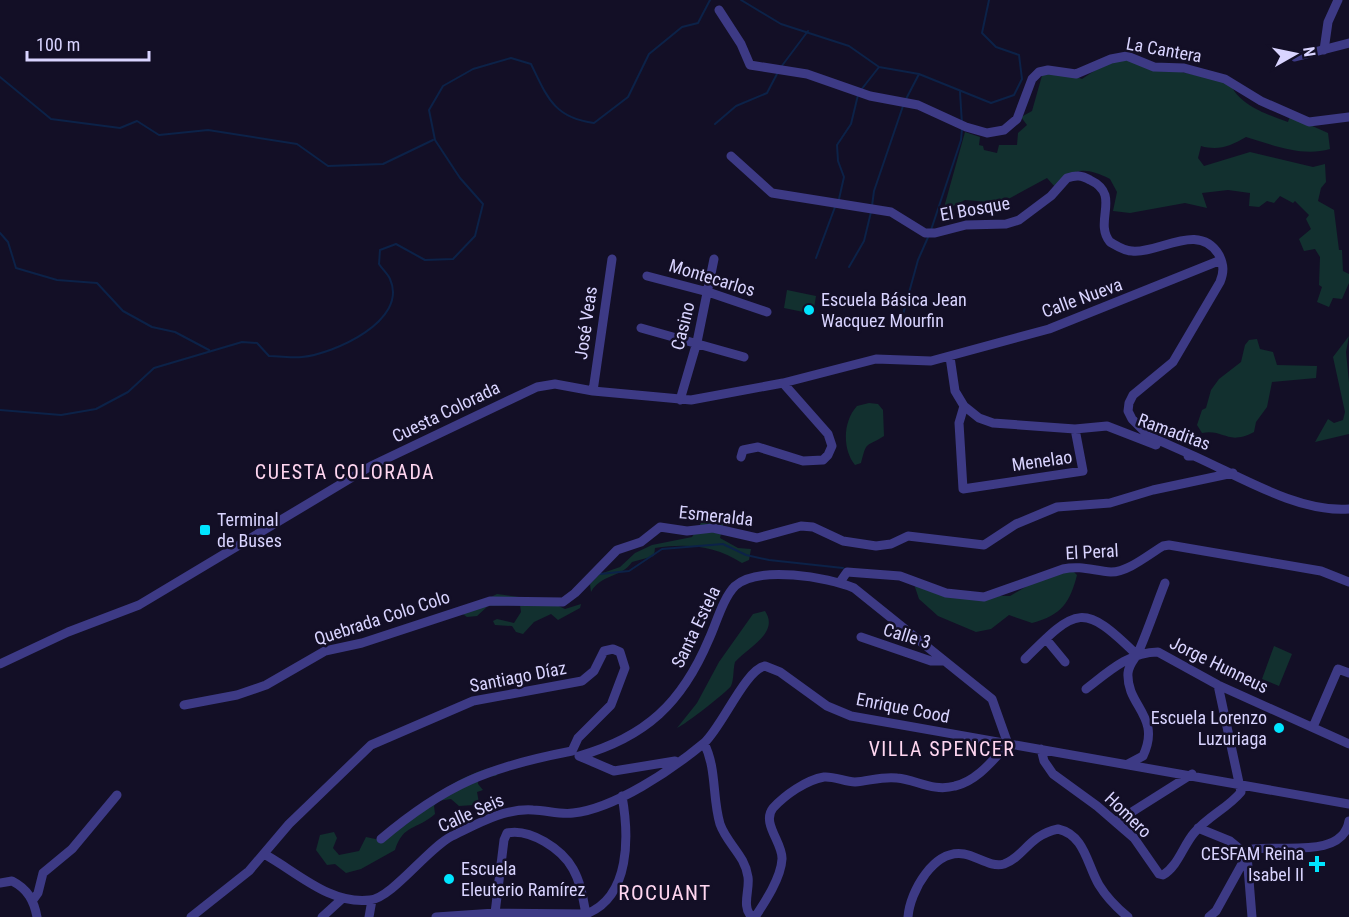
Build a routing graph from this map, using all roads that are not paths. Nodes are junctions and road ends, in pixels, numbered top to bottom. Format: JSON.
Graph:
{"nodes":[{"id":1,"x":1338,"y":0,"type":"edge"},
{"id":2,"x":719,"y":10,"type":"dead end"},
{"id":3,"x":1349,"y":43,"type":"edge"},
{"id":4,"x":1324,"y":50,"type":"junction"},
{"id":5,"x":1294,"y":57,"type":"dead end"},
{"id":6,"x":1349,"y":117,"type":"edge"},
{"id":7,"x":731,"y":156,"type":"dead end"},
{"id":8,"x":612,"y":259,"type":"dead end"},
{"id":9,"x":714,"y":259,"type":"dead end"},
{"id":10,"x":1221,"y":260,"type":"junction"},
{"id":11,"x":647,"y":276,"type":"dead end"},
{"id":12,"x":708,"y":292,"type":"junction"},
{"id":13,"x":767,"y":312,"type":"dead end"},
{"id":14,"x":641,"y":328,"type":"dead end"},
{"id":15,"x":697,"y":342,"type":"junction"},
{"id":16,"x":744,"y":357,"type":"dead end"},
{"id":17,"x":950,"y":357,"type":"junction"},
{"id":18,"x":783,"y":383,"type":"junction"},
{"id":19,"x":593,"y":391,"type":"junction"},
{"id":20,"x":680,"y":400,"type":"junction"},
{"id":21,"x":964,"y":406,"type":"junction"},
{"id":22,"x":1075,"y":429,"type":"junction"},
{"id":23,"x":1194,"y":456,"type":"junction"},
{"id":24,"x":741,"y":457,"type":"dead end"},
{"id":25,"x":1233,"y":473,"type":"junction"},
{"id":26,"x":1349,"y":509,"type":"edge"},
{"id":27,"x":840,"y":582,"type":"junction"},
{"id":28,"x":1349,"y":582,"type":"edge"},
{"id":29,"x":1166,"y":583,"type":"dead end"},
{"id":30,"x":563,"y":602,"type":"joint"},
{"id":31,"x":861,"y":637,"type":"dead end"},
{"id":32,"x":1046,"y":639,"type":"junction"},
{"id":33,"x":1137,"y":655,"type":"junction"},
{"id":34,"x":1025,"y":659,"type":"dead end"},
{"id":35,"x":944,"y":661,"type":"junction"},
{"id":36,"x":1065,"y":662,"type":"dead end"},
{"id":37,"x":0,"y":664,"type":"edge"},
{"id":38,"x":1349,"y":674,"type":"edge"},
{"id":39,"x":1218,"y":685,"type":"junction"},
{"id":40,"x":1086,"y":689,"type":"dead end"},
{"id":41,"x":184,"y":705,"type":"dead end"},
{"id":42,"x":1313,"y":727,"type":"junction"},
{"id":43,"x":704,"y":743,"type":"junction"},
{"id":44,"x":1008,"y":744,"type":"junction"},
{"id":45,"x":1349,"y":744,"type":"edge"},
{"id":46,"x":1041,"y":749,"type":"junction"},
{"id":47,"x":576,"y":754,"type":"junction"},
{"id":48,"x":680,"y":760,"type":"junction"},
{"id":49,"x":1127,"y":764,"type":"junction"},
{"id":50,"x":1192,"y":774,"type":"junction"},
{"id":51,"x":1241,"y":786,"type":"junction"},
{"id":52,"x":117,"y":795,"type":"dead end"},
{"id":53,"x":622,"y":796,"type":"junction"},
{"id":54,"x":1349,"y":804,"type":"edge"},
{"id":55,"x":1349,"y":821,"type":"edge"},
{"id":56,"x":1116,"y":822,"type":"junction"},
{"id":57,"x":1198,"y":828,"type":"junction"},
{"id":58,"x":381,"y":839,"type":"dead end"},
{"id":59,"x":264,"y":854,"type":"junction"},
{"id":60,"x":1247,"y":855,"type":"junction"},
{"id":61,"x":0,"y":883,"type":"edge"},
{"id":62,"x":343,"y":898,"type":"junction"},
{"id":63,"x":33,"y":900,"type":"junction"},
{"id":64,"x":372,"y":900,"type":"junction"},
{"id":65,"x":495,"y":913,"type":"junction"},
{"id":66,"x":586,"y":914,"type":"junction"},
{"id":67,"x":37,"y":917,"type":"edge"},
{"id":68,"x":191,"y":917,"type":"edge"},
{"id":69,"x":322,"y":917,"type":"edge"},
{"id":70,"x":369,"y":917,"type":"edge"},
{"id":71,"x":435,"y":917,"type":"edge"},
{"id":72,"x":754,"y":917,"type":"edge"},
{"id":73,"x":909,"y":917,"type":"edge"},
{"id":74,"x":1128,"y":917,"type":"edge"},
{"id":75,"x":1209,"y":917,"type":"edge"},
{"id":76,"x":1252,"y":917,"type":"edge"}],
"edges":[{"from":1,"to":4,"type":"street"},
{"from":2,"to":6,"type":"street","name":"La Cantera"},
{"from":3,"to":4,"type":"street"},
{"from":4,"to":5,"type":"street"},
{"from":7,"to":10,"type":"street","name":"El Bosque"},
{"from":8,"to":19,"type":"street","name":"José Veas"},
{"from":9,"to":12,"type":"street","name":"Casino"},
{"from":10,"to":17,"type":"street","name":"Calle Nueva"},
{"from":10,"to":23,"type":"street"},
{"from":11,"to":12,"type":"street","name":"Montecarlos"},
{"from":12,"to":13,"type":"street","name":"Montecarlos"},
{"from":12,"to":15,"type":"street","name":"Casino"},
{"from":14,"to":15,"type":"street"},
{"from":15,"to":16,"type":"street"},
{"from":15,"to":20,"type":"street","name":"Casino"},
{"from":17,"to":18,"type":"street","name":"Cuesta Colorada"},
{"from":17,"to":21,"type":"street"},
{"from":18,"to":20,"type":"street","name":"Cuesta Colorada"},
{"from":18,"to":24,"type":"street"},
{"from":19,"to":20,"type":"street","name":"Cuesta Colorada"},
{"from":19,"to":37,"type":"street","name":"Cuesta Colorada"},
{"from":21,"to":22,"type":"street","name":"Ramaditas"},
{"from":21,"to":22,"type":"street","name":"Menelao"},
{"from":22,"to":23,"type":"street","name":"Ramaditas"},
{"from":23,"to":25,"type":"street","name":"Ramaditas"},
{"from":25,"to":26,"type":"street","name":"Ramaditas"},
{"from":25,"to":30,"type":"street","name":"Esmeralda"},
{"from":27,"to":28,"type":"street","name":"El Peral"},
{"from":27,"to":35,"type":"street","name":"Santa Estela"},
{"from":27,"to":47,"type":"street","name":"Santa Estela"},
{"from":29,"to":33,"type":"street"},
{"from":30,"to":41,"type":"street","name":"Quebrada Colo Colo"},
{"from":31,"to":35,"type":"street","name":"Calle 3"},
{"from":32,"to":33,"type":"street"},
{"from":32,"to":34,"type":"street"},
{"from":32,"to":36,"type":"street"},
{"from":33,"to":39,"type":"street","name":"Jorge Hunneus"},
{"from":33,"to":40,"type":"street"},
{"from":33,"to":49,"type":"street"},
{"from":35,"to":44,"type":"street","name":"Santa Estela"},
{"from":38,"to":42,"type":"street"},
{"from":39,"to":42,"type":"street","name":"Jorge Hunneus"},
{"from":39,"to":51,"type":"street"},
{"from":42,"to":45,"type":"street","name":"Jorge Hunneus"},
{"from":43,"to":44,"type":"street","name":"Enrique Cood"},
{"from":43,"to":48,"type":"street","name":"Calle Seis"},
{"from":43,"to":72,"type":"street"},
{"from":44,"to":46,"type":"street","name":"Enrique Cood"},
{"from":44,"to":72,"type":"street"},
{"from":46,"to":49,"type":"street","name":"Enrique Cood"},
{"from":46,"to":56,"type":"street","name":"Homero"},
{"from":47,"to":48,"type":"street"},
{"from":47,"to":58,"type":"street","name":"Santa Estela"},
{"from":47,"to":59,"type":"street","name":"Santiago Díaz"},
{"from":48,"to":53,"type":"street","name":"Calle Seis"},
{"from":49,"to":50,"type":"street","name":"Enrique Cood"},
{"from":50,"to":51,"type":"street","name":"Enrique Cood"},
{"from":50,"to":56,"type":"street"},
{"from":51,"to":54,"type":"street","name":"Enrique Cood"},
{"from":51,"to":57,"type":"street"},
{"from":52,"to":63,"type":"street"},
{"from":53,"to":64,"type":"street","name":"Calle Seis"},
{"from":53,"to":66,"type":"street"},
{"from":55,"to":60,"type":"street"},
{"from":56,"to":57,"type":"street","name":"Homero"},
{"from":57,"to":60,"type":"street"},
{"from":59,"to":62,"type":"street"},
{"from":59,"to":68,"type":"street"},
{"from":60,"to":75,"type":"street"},
{"from":60,"to":76,"type":"street"},
{"from":61,"to":63,"type":"street"},
{"from":62,"to":64,"type":"street"},
{"from":62,"to":69,"type":"street"},
{"from":63,"to":67,"type":"street"},
{"from":64,"to":70,"type":"street"},
{"from":65,"to":66,"type":"street"},
{"from":65,"to":66,"type":"street"},
{"from":65,"to":71,"type":"street"},
{"from":73,"to":74,"type":"street"}]}
